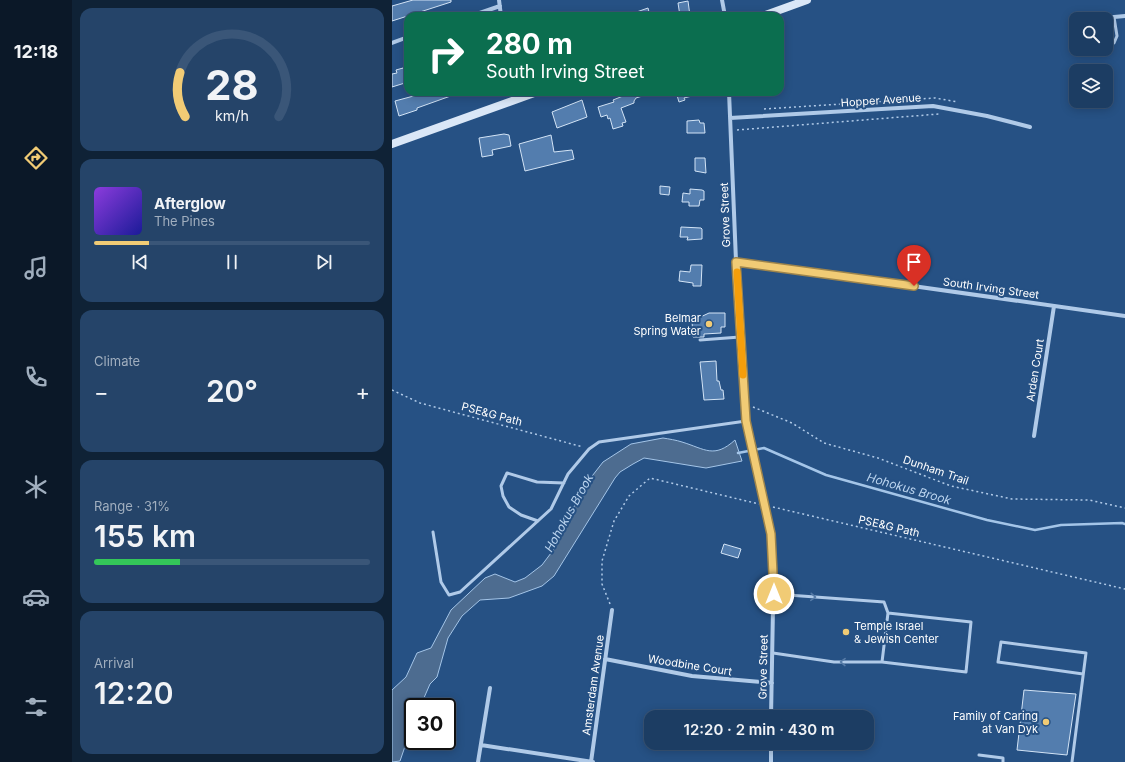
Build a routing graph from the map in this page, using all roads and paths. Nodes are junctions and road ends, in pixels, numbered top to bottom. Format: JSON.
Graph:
{"nodes":[{"id":1,"x":499,"y":0,"type":"edge"},
{"id":2,"x":722,"y":0,"type":"edge"},
{"id":3,"x":807,"y":0,"type":"edge"},
{"id":4,"x":500,"y":6,"type":"junction"},
{"id":5,"x":483,"y":12,"type":"edge"},
{"id":6,"x":501,"y":12,"type":"edge"},
{"id":7,"x":724,"y":12,"type":"edge"},
{"id":8,"x":775,"y":12,"type":"edge"},
{"id":9,"x":1125,"y":16,"type":"edge"},
{"id":10,"x":1114,"y":17,"type":"joint"},
{"id":11,"x":404,"y":38,"type":"edge"},
{"id":12,"x":1113,"y":42,"type":"edge"},
{"id":13,"x":392,"y":43,"type":"edge"},
{"id":14,"x":513,"y":96,"type":"edge"},
{"id":15,"x":729,"y":96,"type":"edge"},
{"id":16,"x":958,"y":102,"type":"dead end"},
{"id":17,"x":760,"y":109,"type":"dead end"},
{"id":18,"x":940,"y":114,"type":"dead end"},
{"id":19,"x":730,"y":118,"type":"junction"},
{"id":20,"x":1030,"y":127,"type":"dead end"},
{"id":21,"x":737,"y":130,"type":"dead end"},
{"id":22,"x":392,"y":144,"type":"edge"},
{"id":23,"x":736,"y":262,"type":"junction"},
{"id":24,"x":1054,"y":306,"type":"junction"},
{"id":25,"x":1125,"y":316,"type":"edge"},
{"id":26,"x":740,"y":337,"type":"junction"},
{"id":27,"x":700,"y":340,"type":"dead end"},
{"id":28,"x":392,"y":390,"type":"edge"},
{"id":29,"x":753,"y":407,"type":"dead end"},
{"id":30,"x":746,"y":421,"type":"junction"},
{"id":31,"x":1034,"y":436,"type":"dead end"},
{"id":32,"x":589,"y":449,"type":"junction"},
{"id":33,"x":564,"y":483,"type":"junction"},
{"id":34,"x":766,"y":506,"type":"junction"},
{"id":35,"x":1125,"y":508,"type":"edge"},
{"id":36,"x":538,"y":521,"type":"junction"},
{"id":37,"x":433,"y":532,"type":"dead end"},
{"id":38,"x":1125,"y":589,"type":"edge"},
{"id":39,"x":774,"y":594,"type":"junction"},
{"id":40,"x":612,"y":610,"type":"joint"},
{"id":41,"x":888,"y":613,"type":"junction"},
{"id":42,"x":772,"y":653,"type":"junction"},
{"id":43,"x":605,"y":660,"type":"junction"},
{"id":44,"x":882,"y":662,"type":"junction"},
{"id":45,"x":1083,"y":674,"type":"junction"},
{"id":46,"x":772,"y":683,"type":"junction"},
{"id":47,"x":490,"y":688,"type":"dead end"},
{"id":48,"x":772,"y":710,"type":"edge"},
{"id":49,"x":481,"y":745,"type":"junction"},
{"id":50,"x":771,"y":750,"type":"edge"},
{"id":51,"x":979,"y":755,"type":"dead end"},
{"id":52,"x":478,"y":762,"type":"edge"},
{"id":53,"x":592,"y":762,"type":"edge"},
{"id":54,"x":771,"y":762,"type":"edge"},
{"id":55,"x":1002,"y":762,"type":"edge"},
{"id":56,"x":1072,"y":762,"type":"edge"}],
"edges":[{"from":1,"to":4,"type":"street"},
{"from":2,"to":7,"type":"street"},
{"from":3,"to":8,"type":"main road"},
{"from":4,"to":5,"type":"street"},
{"from":4,"to":6,"type":"street"},
{"from":9,"to":10,"type":"street"},
{"from":10,"to":12,"type":"lane"},
{"from":11,"to":13,"type":"street"},
{"from":14,"to":22,"type":"main road"},
{"from":15,"to":19,"type":"street","name":"Grove Street"},
{"from":16,"to":17,"type":"path"},
{"from":18,"to":21,"type":"path"},
{"from":19,"to":20,"type":"street","name":"Hopper Avenue"},
{"from":19,"to":23,"type":"street","name":"Grove Street"},
{"from":23,"to":24,"type":"street","name":"South Irving Street"},
{"from":23,"to":26,"type":"street","name":"Grove Street"},
{"from":24,"to":25,"type":"street","name":"South Irving Street"},
{"from":24,"to":31,"type":"street","name":"Arden Court"},
{"from":26,"to":27,"type":"lane"},
{"from":26,"to":30,"type":"street","name":"Grove Street"},
{"from":28,"to":32,"type":"path","name":"PSE&G Path"},
{"from":29,"to":35,"type":"path","name":"Dunham Trail"},
{"from":30,"to":32,"type":"lane"},
{"from":30,"to":34,"type":"street","name":"Grove Street"},
{"from":32,"to":33,"type":"lane"},
{"from":33,"to":36,"type":"lane"},
{"from":33,"to":36,"type":"lane"},
{"from":34,"to":38,"type":"path","name":"PSE&G Path"},
{"from":34,"to":39,"type":"street","name":"Grove Street"},
{"from":34,"to":40,"type":"path","name":"PSE&G Path"},
{"from":36,"to":37,"type":"lane"},
{"from":39,"to":41,"type":"lane","one_way":true},
{"from":39,"to":42,"type":"street","name":"Grove Street"},
{"from":40,"to":43,"type":"street","name":"Amsterdam Avenue"},
{"from":41,"to":44,"type":"lane"},
{"from":41,"to":44,"type":"lane"},
{"from":44,"to":42,"type":"lane","one_way":true},
{"from":42,"to":46,"type":"street","name":"Grove Street"},
{"from":43,"to":46,"type":"street","name":"Woodbine Court"},
{"from":43,"to":53,"type":"street","name":"Amsterdam Avenue"},
{"from":45,"to":45,"type":"lane"},
{"from":45,"to":56,"type":"lane"},
{"from":46,"to":48,"type":"street","name":"Grove Street"},
{"from":47,"to":49,"type":"street"},
{"from":49,"to":52,"type":"street"},
{"from":49,"to":53,"type":"street"},
{"from":50,"to":54,"type":"street"},
{"from":51,"to":55,"type":"lane"}]}
